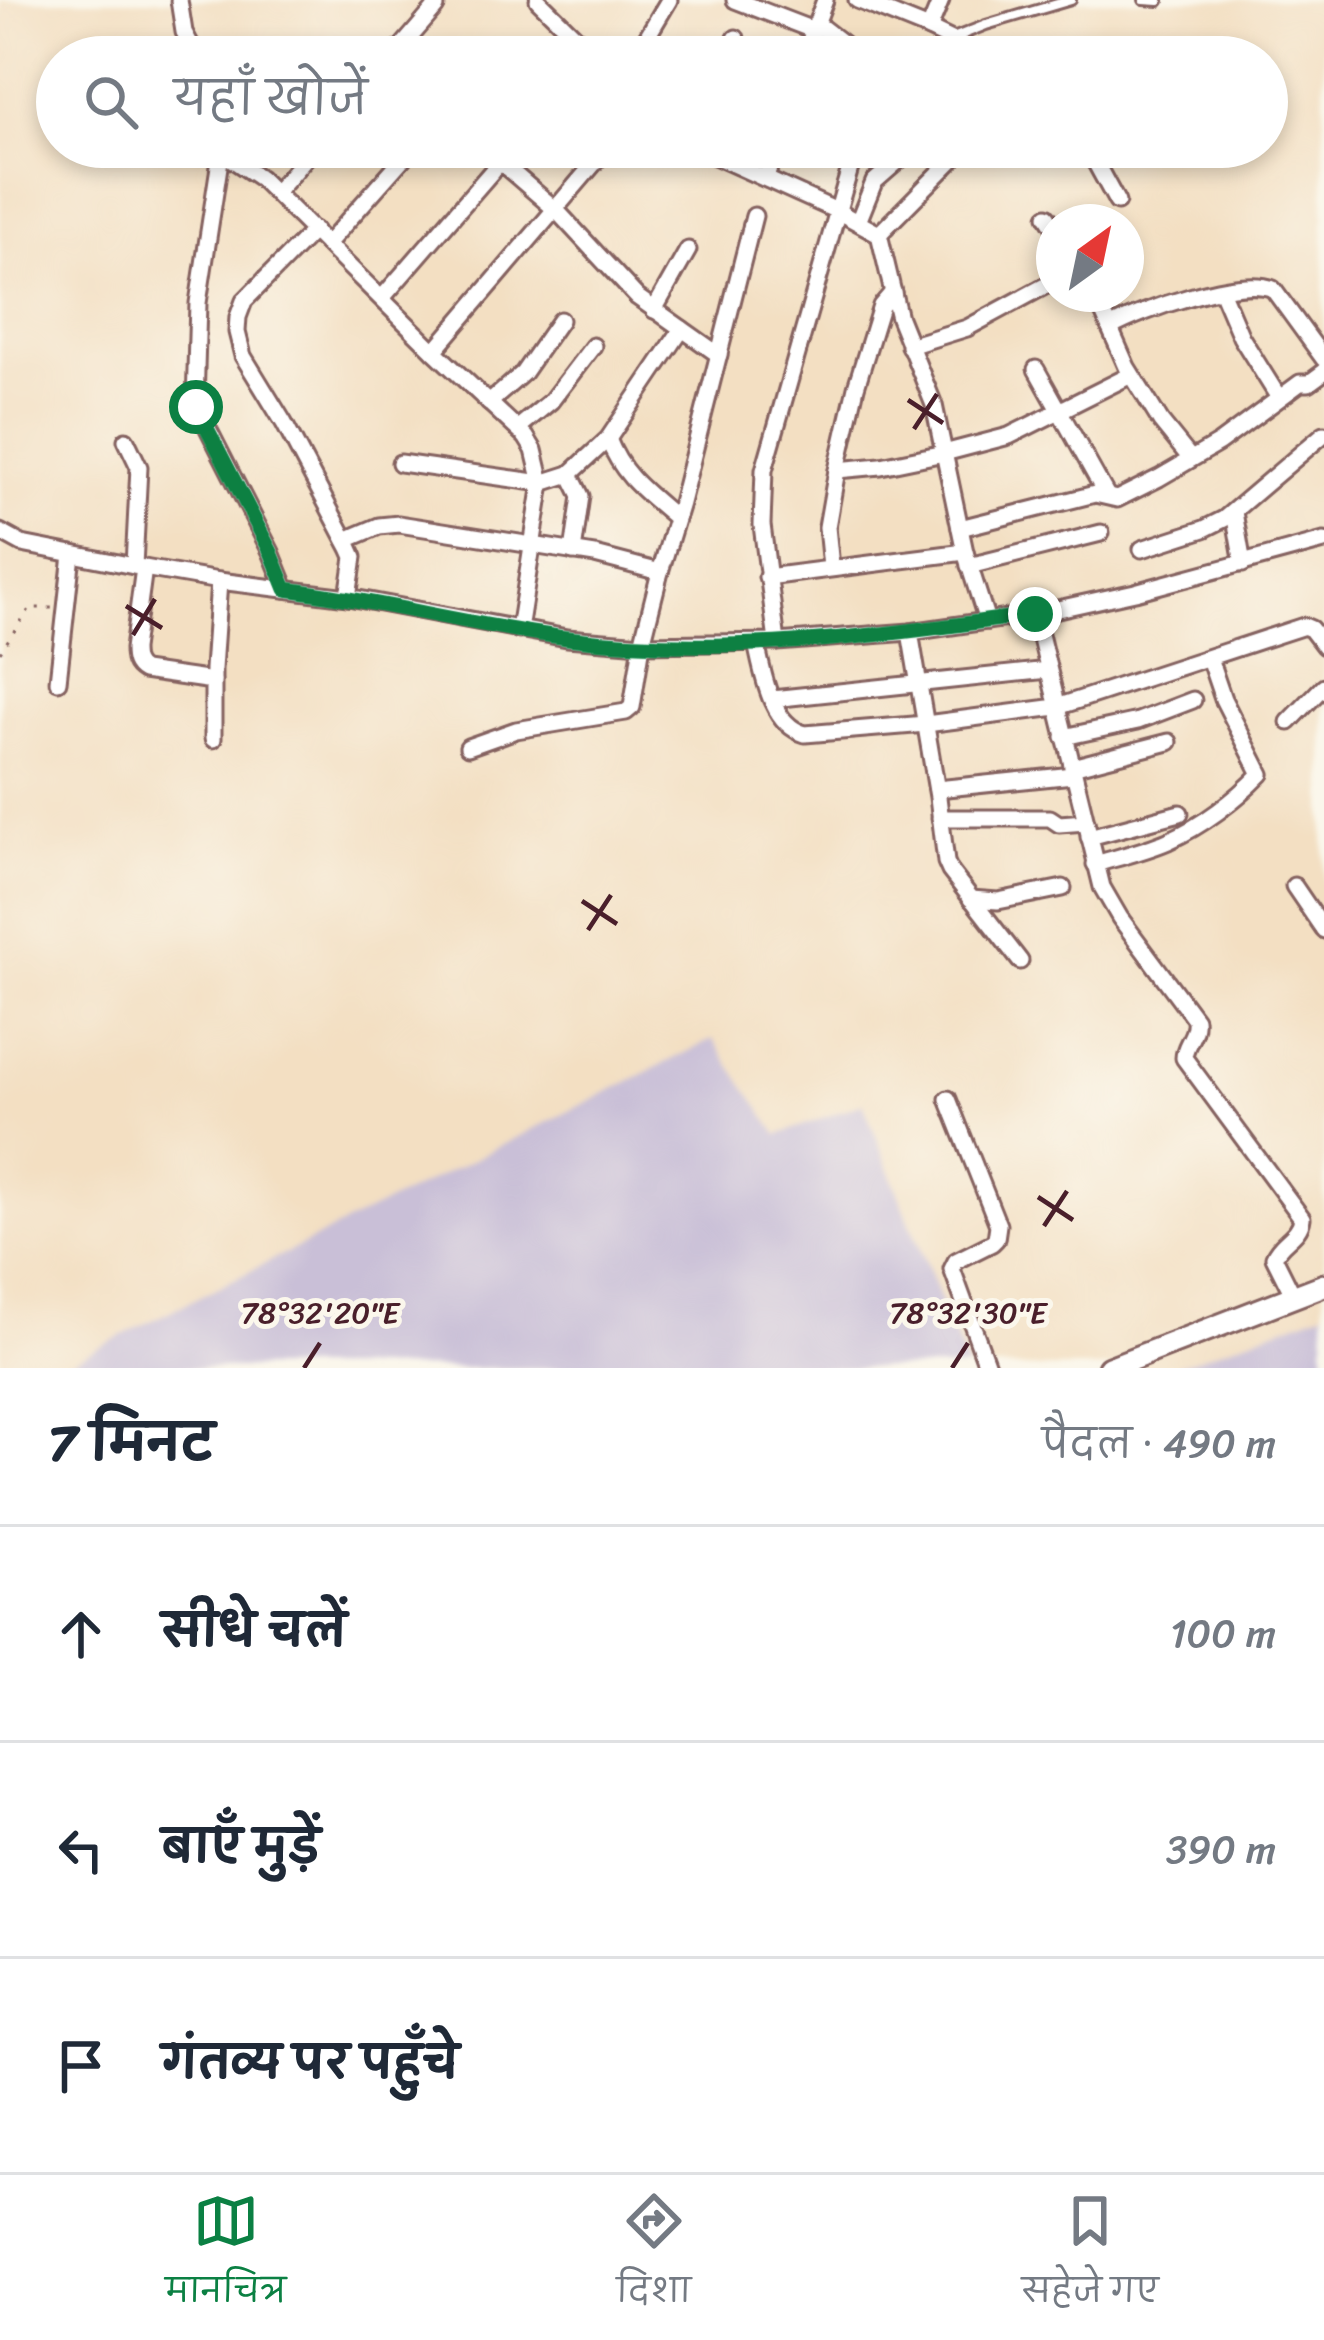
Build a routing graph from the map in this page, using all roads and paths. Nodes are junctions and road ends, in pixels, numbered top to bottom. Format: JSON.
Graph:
{"nodes":[{"id":1,"x":179,"y":0,"type":"edge"},
{"id":2,"x":538,"y":0,"type":"edge"},
{"id":3,"x":669,"y":0,"type":"edge"},
{"id":4,"x":735,"y":0,"type":"edge"},
{"id":5,"x":825,"y":0,"type":"edge"},
{"id":6,"x":857,"y":0,"type":"edge"},
{"id":7,"x":941,"y":0,"type":"edge"},
{"id":8,"x":1071,"y":0,"type":"edge"},
{"id":9,"x":1144,"y":0,"type":"edge"},
{"id":10,"x":1160,"y":1,"type":"edge"},
{"id":11,"x":881,"y":4,"type":"edge"},
{"id":12,"x":436,"y":7,"type":"dead end"},
{"id":13,"x":814,"y":26,"type":"junction"},
{"id":14,"x":929,"y":29,"type":"junction"},
{"id":15,"x":186,"y":36,"type":"edge"},
{"id":16,"x":412,"y":36,"type":"edge"},
{"id":17,"x":575,"y":36,"type":"edge"},
{"id":18,"x":648,"y":36,"type":"edge"},
{"id":19,"x":811,"y":36,"type":"edge"},
{"id":20,"x":830,"y":36,"type":"edge"},
{"id":21,"x":940,"y":36,"type":"edge"},
{"id":22,"x":973,"y":36,"type":"edge"},
{"id":23,"x":219,"y":168,"type":"edge"},
{"id":24,"x":249,"y":168,"type":"edge"},
{"id":25,"x":297,"y":168,"type":"edge"},
{"id":26,"x":394,"y":168,"type":"edge"},
{"id":27,"x":496,"y":168,"type":"edge"},
{"id":28,"x":508,"y":168,"type":"edge"},
{"id":29,"x":590,"y":168,"type":"edge"},
{"id":30,"x":743,"y":168,"type":"edge"},
{"id":31,"x":769,"y":168,"type":"edge"},
{"id":32,"x":850,"y":168,"type":"edge"},
{"id":33,"x":890,"y":168,"type":"edge"},
{"id":34,"x":944,"y":168,"type":"edge"},
{"id":35,"x":1098,"y":168,"type":"edge"},
{"id":36,"x":766,"y":178,"type":"junction"},
{"id":37,"x":276,"y":192,"type":"junction"},
{"id":38,"x":1117,"y":202,"type":"dead end"},
{"id":39,"x":556,"y":210,"type":"junction"},
{"id":40,"x":837,"y":211,"type":"junction"},
{"id":41,"x":754,"y":216,"type":"dead end"},
{"id":42,"x":858,"y":221,"type":"junction"},
{"id":43,"x":314,"y":230,"type":"junction"},
{"id":44,"x":879,"y":234,"type":"junction"},
{"id":45,"x":327,"y":244,"type":"junction"},
{"id":46,"x":688,"y":250,"type":"dead end"},
{"id":47,"x":1221,"y":290,"type":"junction"},
{"id":48,"x":1036,"y":291,"type":"edge"},
{"id":49,"x":893,"y":292,"type":"junction"},
{"id":50,"x":382,"y":298,"type":"junction"},
{"id":51,"x":654,"y":310,"type":"junction"},
{"id":52,"x":1103,"y":312,"type":"edge"},
{"id":53,"x":560,"y":320,"type":"dead end"},
{"id":54,"x":1110,"y":328,"type":"junction"},
{"id":55,"x":682,"y":329,"type":"junction"},
{"id":56,"x":592,"y":346,"type":"dead end"},
{"id":57,"x":909,"y":346,"type":"junction"},
{"id":58,"x":434,"y":351,"type":"junction"},
{"id":59,"x":718,"y":355,"type":"junction"},
{"id":60,"x":1324,"y":359,"type":"edge"},
{"id":61,"x":1036,"y":369,"type":"dead end"},
{"id":62,"x":1324,"y":372,"type":"edge"},
{"id":63,"x":1131,"y":375,"type":"junction"},
{"id":64,"x":1279,"y":398,"type":"junction"},
{"id":65,"x":489,"y":403,"type":"junction"},
{"id":66,"x":1060,"y":411,"type":"junction"},
{"id":67,"x":518,"y":428,"type":"junction"},
{"id":68,"x":1324,"y":434,"type":"edge"},
{"id":69,"x":608,"y":439,"type":"junction"},
{"id":70,"x":126,"y":440,"type":"dead end"},
{"id":71,"x":944,"y":453,"type":"junction"},
{"id":72,"x":1191,"y":459,"type":"junction"},
{"id":73,"x":400,"y":463,"type":"dead end"},
{"id":74,"x":837,"y":470,"type":"junction"},
{"id":75,"x":570,"y":474,"type":"junction"},
{"id":76,"x":542,"y":483,"type":"junction"},
{"id":77,"x":1107,"y":496,"type":"junction"},
{"id":78,"x":1234,"y":512,"type":"junction"},
{"id":79,"x":676,"y":518,"type":"junction"},
{"id":80,"x":960,"y":528,"type":"junction"},
{"id":81,"x":0,"y":532,"type":"edge"},
{"id":82,"x":1101,"y":533,"type":"dead end"},
{"id":83,"x":346,"y":540,"type":"junction"},
{"id":84,"x":1324,"y":541,"type":"edge"},
{"id":85,"x":532,"y":545,"type":"junction"},
{"id":86,"x":1142,"y":549,"type":"dead end"},
{"id":87,"x":573,"y":552,"type":"junction"},
{"id":88,"x":72,"y":554,"type":"junction"},
{"id":89,"x":967,"y":559,"type":"junction"},
{"id":90,"x":1244,"y":565,"type":"junction"},
{"id":91,"x":139,"y":567,"type":"junction"},
{"id":92,"x":831,"y":568,"type":"junction"},
{"id":93,"x":659,"y":572,"type":"junction"},
{"id":94,"x":767,"y":577,"type":"junction"},
{"id":95,"x":220,"y":581,"type":"junction"},
{"id":96,"x":286,"y":589,"type":"junction"},
{"id":97,"x":348,"y":597,"type":"junction"},
{"id":98,"x":66,"y":610,"type":"junction"},
{"id":99,"x":1035,"y":614,"type":"junction"},
{"id":100,"x":987,"y":621,"type":"junction"},
{"id":101,"x":519,"y":630,"type":"junction"},
{"id":102,"x":910,"y":632,"type":"junction"},
{"id":103,"x":777,"y":642,"type":"junction"},
{"id":104,"x":756,"y":643,"type":"junction"},
{"id":105,"x":642,"y":644,"type":"junction"},
{"id":106,"x":1324,"y":646,"type":"edge"},
{"id":107,"x":0,"y":652,"type":"edge"},
{"id":108,"x":1210,"y":658,"type":"junction"},
{"id":109,"x":1048,"y":670,"type":"junction"},
{"id":110,"x":58,"y":681,"type":"dead end"},
{"id":111,"x":213,"y":681,"type":"junction"},
{"id":112,"x":919,"y":686,"type":"junction"},
{"id":113,"x":1324,"y":686,"type":"edge"},
{"id":114,"x":772,"y":699,"type":"junction"},
{"id":115,"x":1192,"y":700,"type":"dead end"},
{"id":116,"x":1058,"y":707,"type":"junction"},
{"id":117,"x":1289,"y":722,"type":"dead end"},
{"id":118,"x":926,"y":724,"type":"junction"},
{"id":119,"x":1064,"y":737,"type":"junction"},
{"id":120,"x":213,"y":739,"type":"dead end"},
{"id":121,"x":1169,"y":742,"type":"dead end"},
{"id":122,"x":468,"y":747,"type":"dead end"},
{"id":123,"x":1072,"y":771,"type":"junction"},
{"id":124,"x":937,"y":789,"type":"junction"},
{"id":125,"x":1180,"y":813,"type":"dead end"},
{"id":126,"x":940,"y":818,"type":"junction"},
{"id":127,"x":1088,"y":830,"type":"junction"},
{"id":128,"x":1095,"y":864,"type":"junction"},
{"id":129,"x":1294,"y":886,"type":"dead end"},
{"id":130,"x":1063,"y":888,"type":"dead end"},
{"id":131,"x":971,"y":899,"type":"junction"},
{"id":132,"x":1324,"y":930,"type":"edge"},
{"id":133,"x":1020,"y":961,"type":"dead end"},
{"id":134,"x":948,"y":1099,"type":"dead end"},
{"id":135,"x":1324,"y":1285,"type":"edge"},
{"id":136,"x":1294,"y":1297,"type":"junction"},
{"id":137,"x":988,"y":1368,"type":"edge"},
{"id":138,"x":1109,"y":1368,"type":"edge"}],
"edges":[{"from":1,"to":15,"type":"street"},
{"from":2,"to":17,"type":"street"},
{"from":3,"to":18,"type":"street"},
{"from":4,"to":13,"type":"street"},
{"from":5,"to":13,"type":"street"},
{"from":6,"to":11,"type":"street"},
{"from":7,"to":14,"type":"street"},
{"from":8,"to":22,"type":"lane"},
{"from":9,"to":10,"type":"lane"},
{"from":11,"to":14,"type":"street"},
{"from":12,"to":16,"type":"street"},
{"from":13,"to":19,"type":"street"},
{"from":13,"to":20,"type":"street"},
{"from":14,"to":21,"type":"street"},
{"from":23,"to":96,"type":"street"},
{"from":24,"to":37,"type":"street"},
{"from":25,"to":37,"type":"street"},
{"from":26,"to":45,"type":"street"},
{"from":27,"to":50,"type":"street"},
{"from":28,"to":39,"type":"street"},
{"from":29,"to":39,"type":"street"},
{"from":30,"to":36,"type":"street"},
{"from":31,"to":36,"type":"street"},
{"from":32,"to":40,"type":"street"},
{"from":33,"to":42,"type":"street"},
{"from":34,"to":44,"type":"street"},
{"from":35,"to":38,"type":"street"},
{"from":36,"to":40,"type":"street"},
{"from":37,"to":43,"type":"street"},
{"from":39,"to":51,"type":"street"},
{"from":39,"to":58,"type":"street"},
{"from":40,"to":42,"type":"street"},
{"from":40,"to":94,"type":"street"},
{"from":41,"to":59,"type":"street"},
{"from":42,"to":44,"type":"street"},
{"from":43,"to":45,"type":"street"},
{"from":43,"to":83,"type":"street"},
{"from":44,"to":49,"type":"street"},
{"from":45,"to":50,"type":"street"},
{"from":46,"to":51,"type":"street"},
{"from":47,"to":54,"type":"street"},
{"from":47,"to":60,"type":"street"},
{"from":47,"to":64,"type":"street"},
{"from":48,"to":57,"type":"street"},
{"from":49,"to":57,"type":"street"},
{"from":49,"to":74,"type":"street"},
{"from":50,"to":58,"type":"street"},
{"from":51,"to":55,"type":"street"},
{"from":52,"to":54,"type":"street"},
{"from":53,"to":65,"type":"street"},
{"from":54,"to":63,"type":"street"},
{"from":55,"to":59,"type":"street"},
{"from":55,"to":69,"type":"street"},
{"from":56,"to":67,"type":"street"},
{"from":57,"to":71,"type":"street"},
{"from":58,"to":65,"type":"street"},
{"from":59,"to":79,"type":"street"},
{"from":61,"to":66,"type":"street"},
{"from":62,"to":64,"type":"street"},
{"from":63,"to":66,"type":"street"},
{"from":63,"to":72,"type":"street"},
{"from":64,"to":72,"type":"street"},
{"from":65,"to":67,"type":"street"},
{"from":66,"to":71,"type":"street"},
{"from":66,"to":77,"type":"street"},
{"from":67,"to":76,"type":"street"},
{"from":68,"to":78,"type":"street"},
{"from":69,"to":75,"type":"street"},
{"from":69,"to":79,"type":"street"},
{"from":70,"to":91,"type":"street"},
{"from":71,"to":74,"type":"street"},
{"from":71,"to":80,"type":"street"},
{"from":72,"to":77,"type":"street"},
{"from":73,"to":76,"type":"street"},
{"from":74,"to":92,"type":"street"},
{"from":75,"to":76,"type":"street"},
{"from":75,"to":87,"type":"street"},
{"from":76,"to":85,"type":"street"},
{"from":77,"to":80,"type":"street"},
{"from":78,"to":86,"type":"street"},
{"from":78,"to":90,"type":"street"},
{"from":79,"to":93,"type":"street"},
{"from":80,"to":89,"type":"street"},
{"from":81,"to":88,"type":"street"},
{"from":82,"to":89,"type":"street"},
{"from":83,"to":85,"type":"street"},
{"from":83,"to":97,"type":"street"},
{"from":84,"to":90,"type":"street"},
{"from":85,"to":87,"type":"street"},
{"from":85,"to":101,"type":"street"},
{"from":87,"to":93,"type":"street"},
{"from":88,"to":91,"type":"street"},
{"from":88,"to":98,"type":"street"},
{"from":89,"to":92,"type":"street"},
{"from":89,"to":100,"type":"street"},
{"from":90,"to":99,"type":"street"},
{"from":91,"to":95,"type":"street"},
{"from":91,"to":111,"type":"street"},
{"from":92,"to":94,"type":"street"},
{"from":93,"to":105,"type":"street"},
{"from":94,"to":103,"type":"street"},
{"from":95,"to":96,"type":"street"},
{"from":95,"to":111,"type":"street"},
{"from":96,"to":97,"type":"street"},
{"from":97,"to":101,"type":"street"},
{"from":98,"to":107,"type":"path"},
{"from":98,"to":110,"type":"street"},
{"from":99,"to":100,"type":"street"},
{"from":99,"to":109,"type":"street"},
{"from":100,"to":102,"type":"street"},
{"from":101,"to":105,"type":"street"},
{"from":102,"to":103,"type":"street"},
{"from":102,"to":112,"type":"street"},
{"from":103,"to":104,"type":"street"},
{"from":104,"to":105,"type":"street"},
{"from":104,"to":114,"type":"street"},
{"from":105,"to":122,"type":"street"},
{"from":106,"to":108,"type":"street"},
{"from":108,"to":116,"type":"street"},
{"from":108,"to":128,"type":"street"},
{"from":109,"to":112,"type":"street"},
{"from":109,"to":116,"type":"street"},
{"from":111,"to":120,"type":"street"},
{"from":112,"to":114,"type":"street"},
{"from":112,"to":118,"type":"street"},
{"from":113,"to":117,"type":"street"},
{"from":114,"to":118,"type":"street"},
{"from":115,"to":119,"type":"street"},
{"from":116,"to":118,"type":"street"},
{"from":116,"to":119,"type":"street"},
{"from":118,"to":124,"type":"street"},
{"from":119,"to":123,"type":"street"},
{"from":121,"to":123,"type":"street"},
{"from":123,"to":124,"type":"street"},
{"from":123,"to":127,"type":"street"},
{"from":124,"to":126,"type":"street"},
{"from":125,"to":127,"type":"street"},
{"from":126,"to":127,"type":"street"},
{"from":126,"to":131,"type":"street"},
{"from":127,"to":128,"type":"street"},
{"from":128,"to":136,"type":"street"},
{"from":129,"to":132,"type":"street"},
{"from":130,"to":131,"type":"street"},
{"from":131,"to":133,"type":"street"},
{"from":134,"to":137,"type":"street"},
{"from":135,"to":136,"type":"street"},
{"from":136,"to":138,"type":"street"}]}
